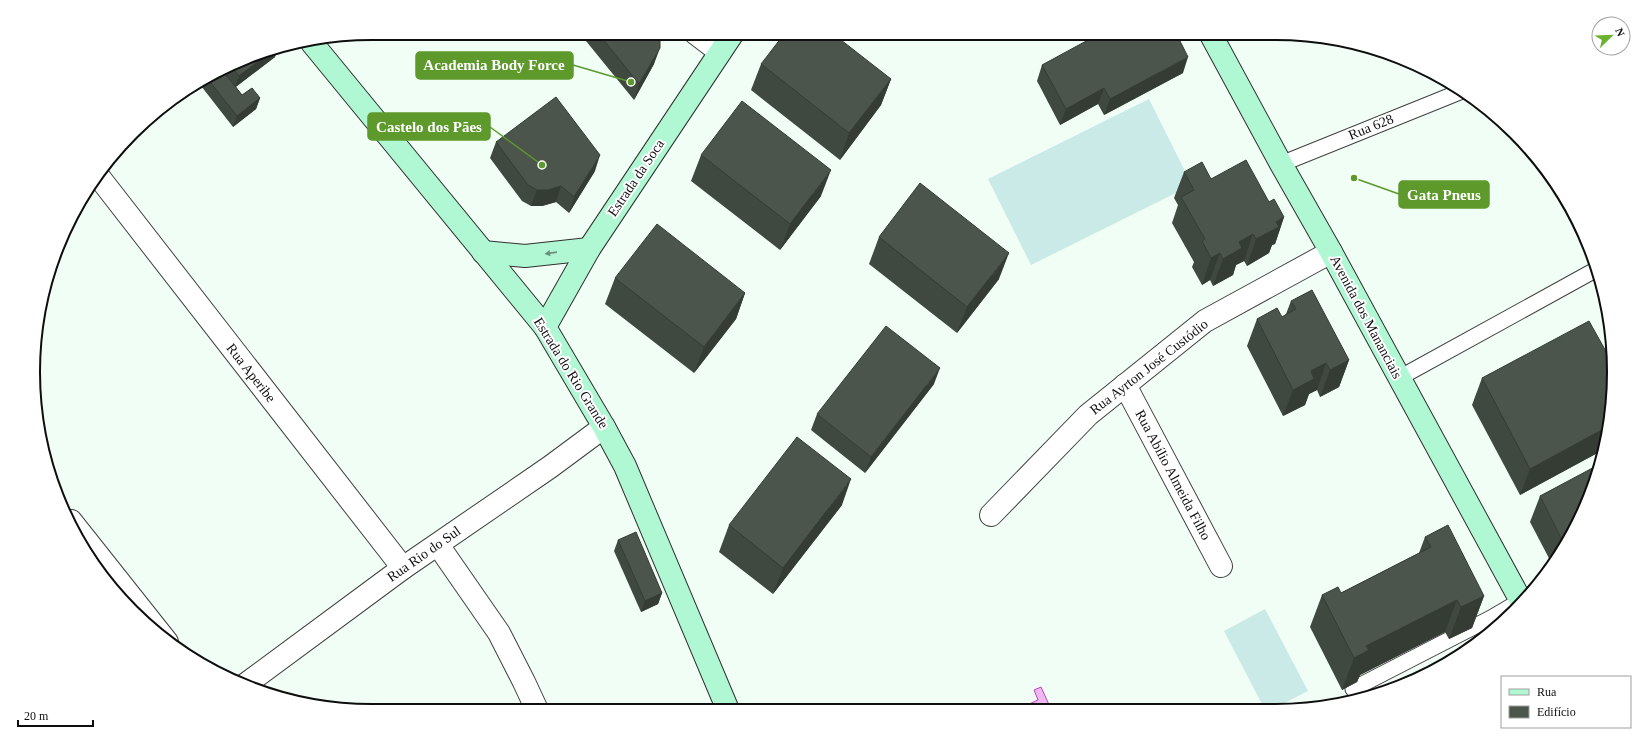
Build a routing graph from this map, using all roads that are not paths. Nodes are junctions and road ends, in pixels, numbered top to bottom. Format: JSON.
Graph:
{"nodes":[{"id":1,"x":704,"y":40,"type":"edge"},
{"id":2,"x":728,"y":40,"type":"edge"},
{"id":3,"x":1214,"y":40,"type":"edge"},
{"id":4,"x":314,"y":45,"type":"edge"},
{"id":5,"x":720,"y":52,"type":"junction"},
{"id":6,"x":1455,"y":94,"type":"edge"},
{"id":7,"x":1281,"y":164,"type":"junction"},
{"id":8,"x":102,"y":180,"type":"edge"},
{"id":9,"x":589,"y":248,"type":"junction"},
{"id":10,"x":483,"y":252,"type":"junction"},
{"id":11,"x":1331,"y":252,"type":"junction"},
{"id":12,"x":1591,"y":272,"type":"edge"},
{"id":13,"x":545,"y":327,"type":"junction"},
{"id":14,"x":1399,"y":378,"type":"junction"},
{"id":15,"x":1125,"y":384,"type":"junction"},
{"id":16,"x":604,"y":427,"type":"junction"},
{"id":17,"x":991,"y":515,"type":"dead end"},
{"id":18,"x":83,"y":536,"type":"edge"},
{"id":19,"x":438,"y":545,"type":"junction"},
{"id":20,"x":1221,"y":566,"type":"dead end"},
{"id":21,"x":403,"y":568,"type":"junction"},
{"id":22,"x":1519,"y":597,"type":"edge"},
{"id":23,"x":1509,"y":608,"type":"edge"},
{"id":24,"x":146,"y":615,"type":"edge"},
{"id":25,"x":250,"y":681,"type":"edge"},
{"id":26,"x":1353,"y":689,"type":"edge"},
{"id":27,"x":534,"y":704,"type":"edge"},
{"id":28,"x":725,"y":704,"type":"edge"}],
"edges":[{"from":1,"to":5,"type":"street"},
{"from":2,"to":5,"type":"street","name":"Estrada da Soca"},
{"from":3,"to":7,"type":"street","name":"Avenida dos Mananciais"},
{"from":4,"to":10,"type":"street","name":"Estrada do Rio Grande"},
{"from":5,"to":9,"type":"street","name":"Estrada da Soca"},
{"from":6,"to":7,"type":"lane","name":"Rua 628"},
{"from":7,"to":11,"type":"street","name":"Avenida dos Mananciais"},
{"from":8,"to":21,"type":"street","name":"Rua Aperibe"},
{"from":9,"to":10,"type":"street","one_way":true},
{"from":9,"to":13,"type":"street","name":"Estrada da Soca"},
{"from":10,"to":13,"type":"street","name":"Estrada do Rio Grande"},
{"from":11,"to":14,"type":"street","name":"Avenida dos Mananciais"},
{"from":11,"to":15,"type":"street","name":"Rua Ayrton José Custódio"},
{"from":12,"to":14,"type":"lane"},
{"from":13,"to":16,"type":"street","name":"Estrada do Rio Grande"},
{"from":14,"to":22,"type":"street","name":"Avenida dos Mananciais"},
{"from":15,"to":17,"type":"street","name":"Rua Ayrton José Custódio"},
{"from":15,"to":20,"type":"street","name":"Rua Abílio Almeida Filho"},
{"from":16,"to":19,"type":"street","name":"Rua Rio do Sul"},
{"from":16,"to":28,"type":"street","name":"Estrada do Rio Grande"},
{"from":18,"to":24,"type":"street"},
{"from":19,"to":21,"type":"street","name":"Rua Rio do Sul"},
{"from":19,"to":27,"type":"street"},
{"from":21,"to":25,"type":"street","name":"Rua Rio do Sul"},
{"from":23,"to":26,"type":"lane"}]}
